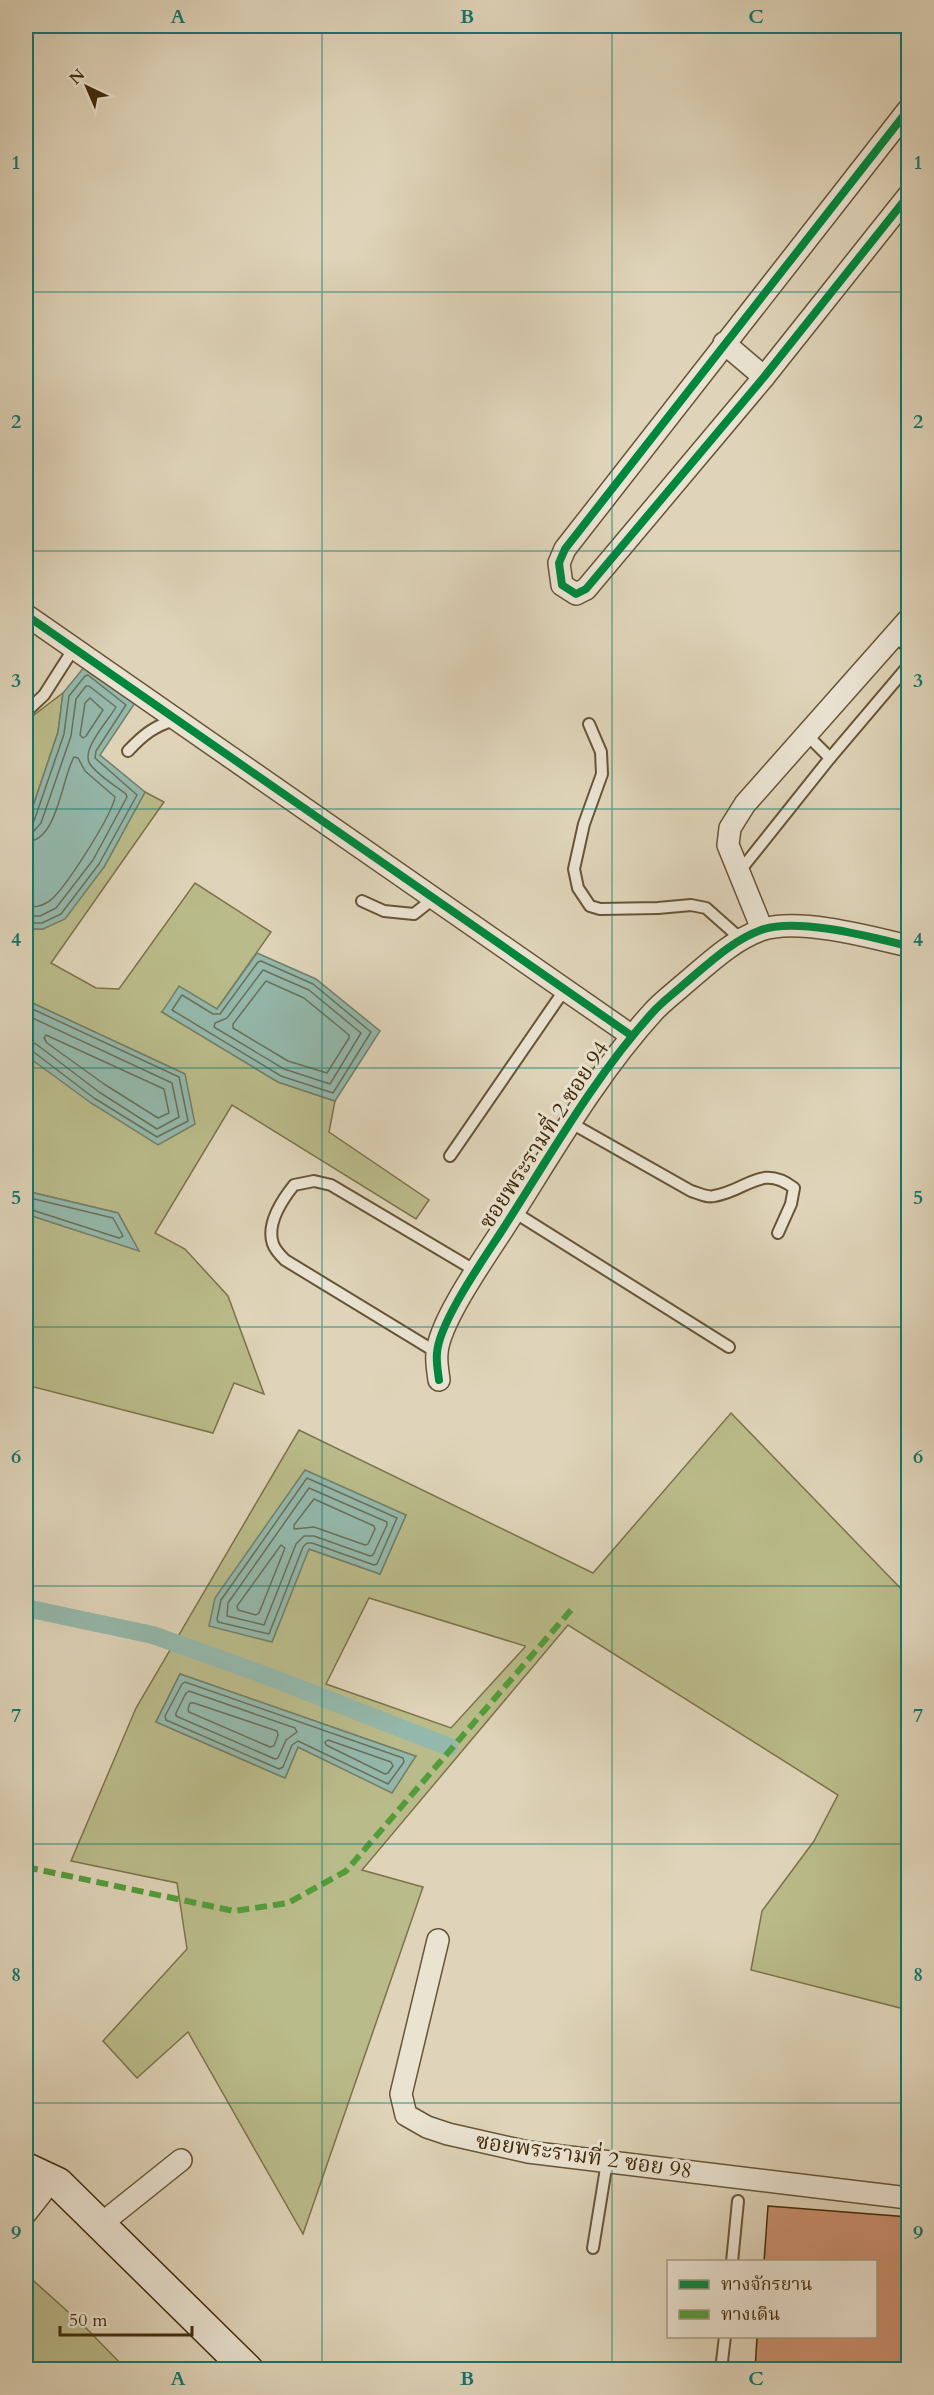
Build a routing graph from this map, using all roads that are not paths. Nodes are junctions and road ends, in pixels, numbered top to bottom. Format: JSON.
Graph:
{"nodes":[{"id":1,"x":909,"y":110,"type":"edge"},
{"id":2,"x":909,"y":196,"type":"edge"},
{"id":3,"x":724,"y":343,"type":"junction"},
{"id":4,"x":764,"y":377,"type":"junction"},
{"id":5,"x":26,"y":615,"type":"edge"},
{"id":6,"x":904,"y":635,"type":"edge"},
{"id":7,"x":74,"y":648,"type":"junction"},
{"id":8,"x":909,"y":666,"type":"edge"},
{"id":9,"x":26,"y":712,"type":"edge"},
{"id":10,"x":175,"y":720,"type":"junction"},
{"id":11,"x":589,"y":724,"type":"dead end"},
{"id":12,"x":806,"y":734,"type":"junction"},
{"id":13,"x":128,"y":751,"type":"dead end"},
{"id":14,"x":830,"y":758,"type":"junction"},
{"id":15,"x":739,"y":872,"type":"junction"},
{"id":16,"x":433,"y":899,"type":"junction"},
{"id":17,"x":362,"y":901,"type":"dead end"},
{"id":18,"x":762,"y":929,"type":"junction"},
{"id":19,"x":741,"y":939,"type":"junction"},
{"id":20,"x":909,"y":946,"type":"edge"},
{"id":21,"x":565,"y":989,"type":"junction"},
{"id":22,"x":632,"y":1036,"type":"junction"},
{"id":23,"x":571,"y":1123,"type":"junction"},
{"id":24,"x":450,"y":1156,"type":"dead end"},
{"id":25,"x":514,"y":1212,"type":"junction"},
{"id":26,"x":778,"y":1233,"type":"dead end"},
{"id":27,"x":476,"y":1271,"type":"junction"},
{"id":28,"x":729,"y":1347,"type":"dead end"},
{"id":29,"x":436,"y":1352,"type":"junction"},
{"id":30,"x":439,"y":1380,"type":"dead end"},
{"id":31,"x":438,"y":1940,"type":"dead end"},
{"id":32,"x":181,"y":2160,"type":"dead end"},
{"id":33,"x":606,"y":2162,"type":"junction"},
{"id":34,"x":39,"y":2174,"type":"edge"},
{"id":35,"x":909,"y":2199,"type":"edge"},
{"id":36,"x":738,"y":2201,"type":"dead end"},
{"id":37,"x":26,"y":2213,"type":"edge"},
{"id":38,"x":101,"y":2224,"type":"junction"},
{"id":39,"x":593,"y":2248,"type":"dead end"},
{"id":40,"x":732,"y":2260,"type":"edge"},
{"id":41,"x":724,"y":2338,"type":"edge"},
{"id":42,"x":248,"y":2370,"type":"edge"},
{"id":43,"x":721,"y":2370,"type":"edge"}],
"edges":[{"from":1,"to":3,"type":"street"},
{"from":2,"to":4,"type":"street"},
{"from":3,"to":4,"type":"street"},
{"from":3,"to":4,"type":"street"},
{"from":5,"to":7,"type":"street"},
{"from":6,"to":12,"type":"street"},
{"from":7,"to":9,"type":"lane"},
{"from":7,"to":10,"type":"street"},
{"from":8,"to":14,"type":"lane"},
{"from":10,"to":13,"type":"lane"},
{"from":10,"to":16,"type":"street"},
{"from":11,"to":19,"type":"lane"},
{"from":12,"to":14,"type":"lane"},
{"from":12,"to":15,"type":"street"},
{"from":14,"to":15,"type":"lane"},
{"from":15,"to":18,"type":"street"},
{"from":16,"to":17,"type":"lane"},
{"from":16,"to":21,"type":"street"},
{"from":18,"to":19,"type":"street","name":"ซอยพระรามที่ 2 ซอย 94"},
{"from":18,"to":20,"type":"street","name":"ซอยพระรามที่ 2 ซอย 94"},
{"from":19,"to":22,"type":"street","name":"ซอยพระรามที่ 2 ซอย 94"},
{"from":21,"to":22,"type":"street"},
{"from":21,"to":24,"type":"lane"},
{"from":22,"to":23,"type":"street","name":"ซอยพระรามที่ 2 ซอย 94"},
{"from":23,"to":25,"type":"street","name":"ซอยพระรามที่ 2 ซอย 94"},
{"from":23,"to":26,"type":"lane"},
{"from":25,"to":27,"type":"street","name":"ซอยพระรามที่ 2 ซอย 94"},
{"from":25,"to":28,"type":"lane"},
{"from":27,"to":29,"type":"street","name":"ซอยพระรามที่ 2 ซอย 94"},
{"from":27,"to":29,"type":"lane"},
{"from":29,"to":30,"type":"street","name":"ซอยพระรามที่ 2 ซอย 94"},
{"from":31,"to":33,"type":"street","name":"ซอยพระรามที่ 2 ซอย 98"},
{"from":32,"to":38,"type":"street"},
{"from":33,"to":35,"type":"street","name":"ซอยพระรามที่ 2 ซอย 98"},
{"from":33,"to":39,"type":"lane"},
{"from":34,"to":37,"type":"street"},
{"from":34,"to":38,"type":"main road"},
{"from":36,"to":40,"type":"lane"},
{"from":38,"to":42,"type":"main road"},
{"from":41,"to":43,"type":"lane"}]}
